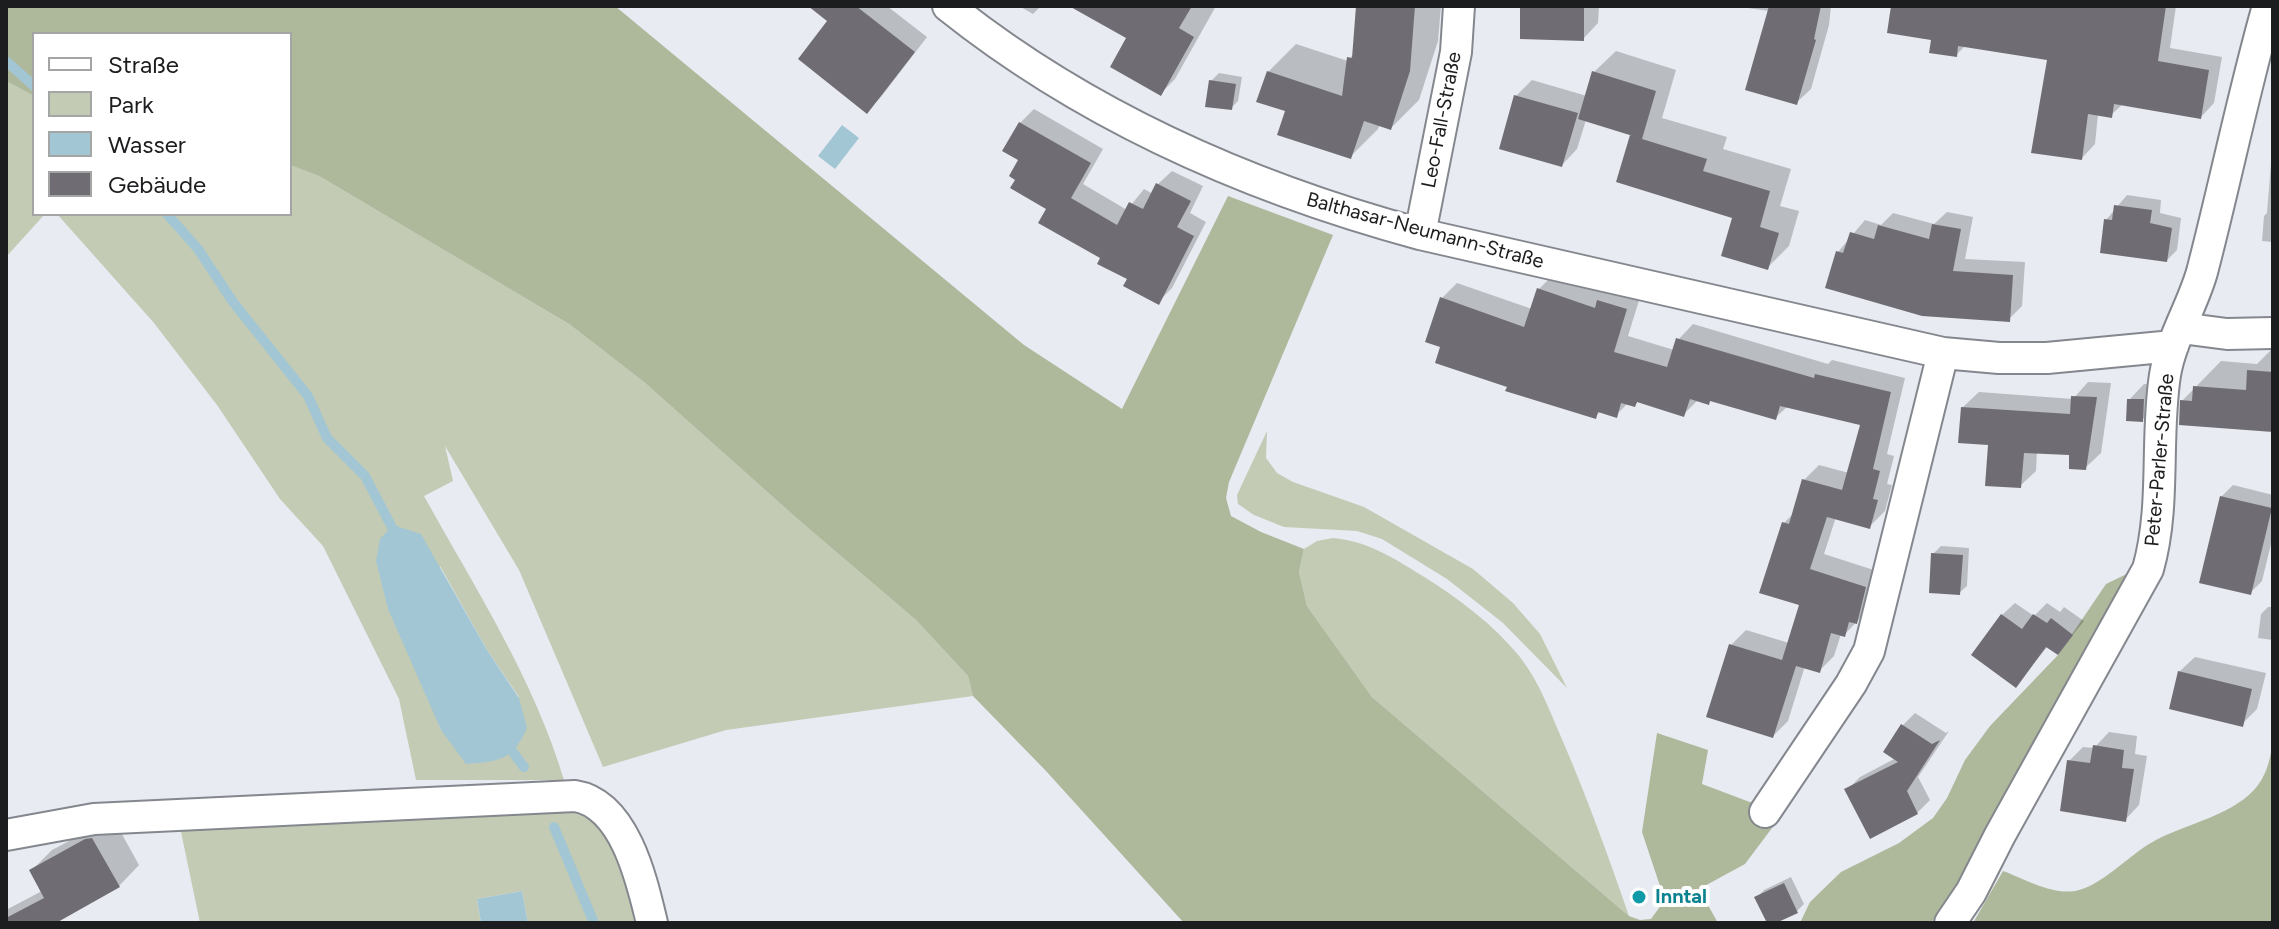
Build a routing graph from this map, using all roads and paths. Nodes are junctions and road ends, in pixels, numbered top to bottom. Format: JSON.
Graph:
{"nodes":[{"id":1,"x":948,"y":6,"type":"edge"},
{"id":2,"x":1459,"y":6,"type":"edge"},
{"id":3,"x":2268,"y":6,"type":"edge"},
{"id":4,"x":1420,"y":234,"type":"junction"},
{"id":5,"x":2273,"y":333,"type":"edge"},
{"id":6,"x":2177,"y":337,"type":"junction"},
{"id":7,"x":1943,"y":353,"type":"junction"},
{"id":8,"x":1765,"y":812,"type":"dead end"},
{"id":9,"x":6,"y":835,"type":"edge"},
{"id":10,"x":652,"y":923,"type":"edge"},
{"id":11,"x":1950,"y":923,"type":"edge"}],
"edges":[{"from":1,"to":4,"type":"street","name":"Balthasar-Neumann-Straße"},
{"from":2,"to":4,"type":"street","name":"Leo-Fall-Straße"},
{"from":3,"to":6,"type":"street","name":"Peter-Parler-Straße"},
{"from":4,"to":7,"type":"street","name":"Balthasar-Neumann-Straße"},
{"from":5,"to":6,"type":"street","name":"Balthasar-Neumann-Straße"},
{"from":6,"to":7,"type":"street","name":"Balthasar-Neumann-Straße"},
{"from":6,"to":11,"type":"street","name":"Peter-Parler-Straße"},
{"from":7,"to":8,"type":"street"},
{"from":9,"to":10,"type":"street"}]}
